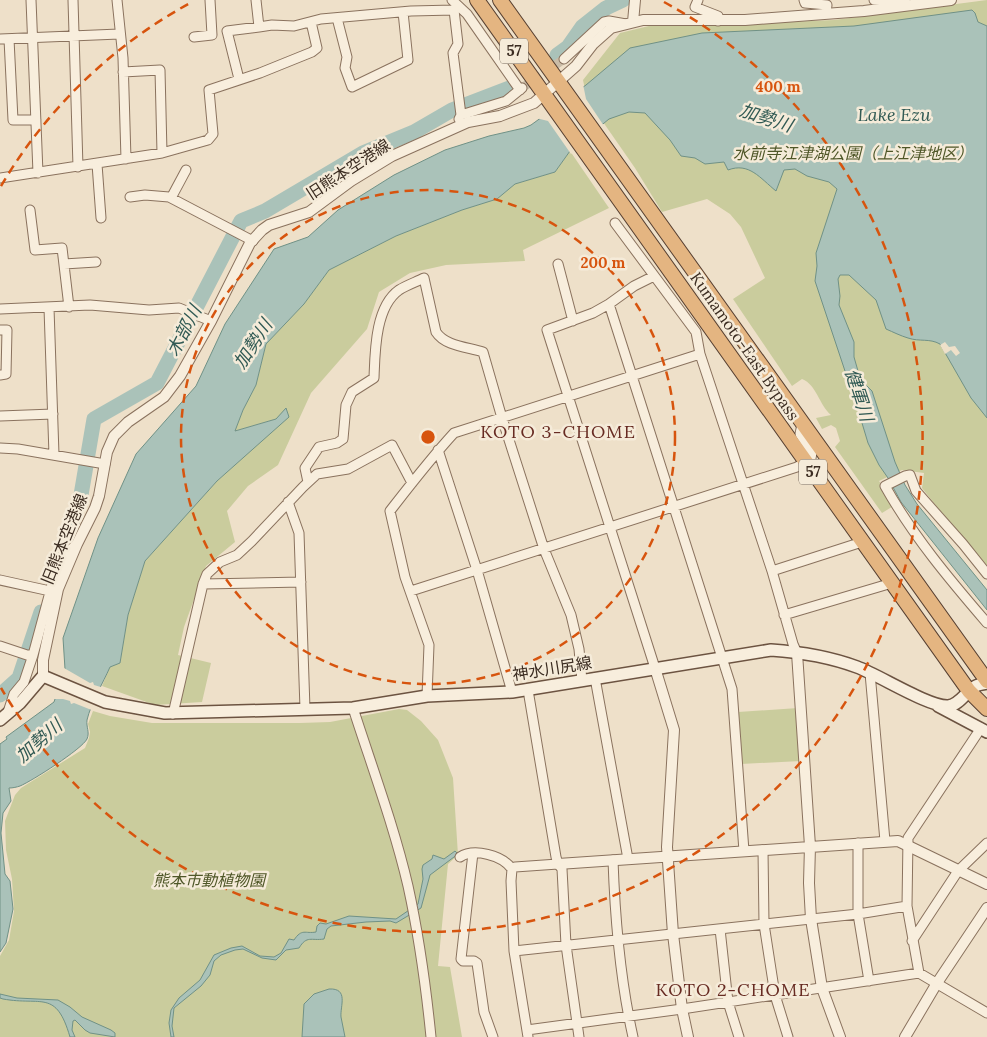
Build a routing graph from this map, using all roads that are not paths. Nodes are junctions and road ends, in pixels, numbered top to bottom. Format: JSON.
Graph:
{"nodes":[{"id":1,"x":32,"y":0,"type":"edge"},
{"id":2,"x":73,"y":0,"type":"edge"},
{"id":3,"x":117,"y":0,"type":"edge"},
{"id":4,"x":210,"y":0,"type":"edge"},
{"id":5,"x":256,"y":0,"type":"edge"},
{"id":6,"x":477,"y":0,"type":"edge"},
{"id":7,"x":500,"y":0,"type":"edge"},
{"id":8,"x":634,"y":0,"type":"edge"},
{"id":9,"x":698,"y":0,"type":"edge"},
{"id":10,"x":804,"y":0,"type":"edge"},
{"id":11,"x":874,"y":0,"type":"edge"},
{"id":12,"x":951,"y":0,"type":"edge"},
{"id":13,"x":907,"y":4,"type":"junction"},
{"id":14,"x":454,"y":5,"type":"edge"},
{"id":15,"x":827,"y":6,"type":"edge"},
{"id":16,"x":403,"y":12,"type":"junction"},
{"id":17,"x":337,"y":18,"type":"junction"},
{"id":18,"x":718,"y":21,"type":"junction"},
{"id":19,"x":311,"y":22,"type":"junction"},
{"id":20,"x":630,"y":23,"type":"junction"},
{"id":21,"x":259,"y":27,"type":"junction"},
{"id":22,"x":119,"y":34,"type":"junction"},
{"id":23,"x":74,"y":36,"type":"junction"},
{"id":24,"x":194,"y":37,"type":"dead end"},
{"id":25,"x":33,"y":38,"type":"junction"},
{"id":26,"x":5,"y":39,"type":"edge"},
{"id":27,"x":564,"y":59,"type":"tunnel mouth"},
{"id":28,"x":123,"y":72,"type":"junction"},
{"id":29,"x":239,"y":79,"type":"junction"},
{"id":30,"x":562,"y":86,"type":"junction"},
{"id":31,"x":547,"y":98,"type":"junction"},
{"id":32,"x":461,"y":115,"type":"junction"},
{"id":33,"x":36,"y":120,"type":"junction"},
{"id":34,"x":456,"y":126,"type":"junction"},
{"id":35,"x":162,"y":153,"type":"junction"},
{"id":36,"x":126,"y":159,"type":"junction"},
{"id":37,"x":97,"y":164,"type":"junction"},
{"id":38,"x":78,"y":167,"type":"junction"},
{"id":39,"x":186,"y":170,"type":"dead end"},
{"id":40,"x":38,"y":173,"type":"junction"},
{"id":41,"x":0,"y":178,"type":"edge"},
{"id":42,"x":130,"y":197,"type":"dead end"},
{"id":43,"x":171,"y":198,"type":"junction"},
{"id":44,"x":30,"y":210,"type":"dead end"},
{"id":45,"x":101,"y":218,"type":"dead end"},
{"id":46,"x":615,"y":223,"type":"dead end"},
{"id":47,"x":253,"y":241,"type":"junction"},
{"id":48,"x":96,"y":262,"type":"dead end"},
{"id":49,"x":64,"y":264,"type":"junction"},
{"id":50,"x":558,"y":264,"type":"dead end"},
{"id":51,"x":654,"y":276,"type":"junction"},
{"id":52,"x":609,"y":304,"type":"junction"},
{"id":53,"x":69,"y":307,"type":"junction"},
{"id":54,"x":49,"y":308,"type":"junction"},
{"id":55,"x":0,"y":309,"type":"edge"},
{"id":56,"x":573,"y":320,"type":"junction"},
{"id":57,"x":211,"y":321,"type":"junction"},
{"id":58,"x":707,"y":323,"type":"junction"},
{"id":59,"x":0,"y":330,"type":"edge"},
{"id":60,"x":696,"y":332,"type":"junction"},
{"id":61,"x":700,"y":354,"type":"junction"},
{"id":62,"x":0,"y":375,"type":"edge"},
{"id":63,"x":633,"y":376,"type":"junction"},
{"id":64,"x":568,"y":397,"type":"junction"},
{"id":65,"x":53,"y":414,"type":"junction"},
{"id":66,"x":0,"y":416,"type":"edge"},
{"id":67,"x":502,"y":418,"type":"junction"},
{"id":68,"x":802,"y":424,"type":"junction"},
{"id":69,"x":0,"y":448,"type":"edge"},
{"id":70,"x":438,"y":450,"type":"junction"},
{"id":71,"x":54,"y":455,"type":"junction"},
{"id":72,"x":806,"y":462,"type":"junction"},
{"id":73,"x":105,"y":464,"type":"junction"},
{"id":74,"x":308,"y":482,"type":"junction"},
{"id":75,"x":412,"y":483,"type":"junction"},
{"id":76,"x":743,"y":484,"type":"junction"},
{"id":77,"x":288,"y":502,"type":"junction"},
{"id":78,"x":674,"y":506,"type":"junction"},
{"id":79,"x":610,"y":528,"type":"junction"},
{"id":80,"x":862,"y":542,"type":"junction"},
{"id":81,"x":77,"y":544,"type":"junction"},
{"id":82,"x":544,"y":549,"type":"junction"},
{"id":83,"x":477,"y":570,"type":"junction"},
{"id":84,"x":772,"y":571,"type":"junction"},
{"id":85,"x":987,"y":574,"type":"edge"},
{"id":86,"x":0,"y":580,"type":"edge"},
{"id":87,"x":301,"y":582,"type":"junction"},
{"id":88,"x":892,"y":583,"type":"junction"},
{"id":89,"x":203,"y":584,"type":"junction"},
{"id":90,"x":50,"y":591,"type":"junction"},
{"id":91,"x":411,"y":591,"type":"junction"},
{"id":92,"x":784,"y":615,"type":"junction"},
{"id":93,"x":987,"y":623,"type":"edge"},
{"id":94,"x":0,"y":646,"type":"edge"},
{"id":95,"x":797,"y":653,"type":"junction"},
{"id":96,"x":33,"y":655,"type":"junction"},
{"id":97,"x":723,"y":657,"type":"junction"},
{"id":98,"x":655,"y":668,"type":"junction"},
{"id":99,"x":870,"y":673,"type":"junction"},
{"id":100,"x":43,"y":676,"type":"junction"},
{"id":101,"x":595,"y":678,"type":"junction"},
{"id":102,"x":582,"y":681,"type":"junction"},
{"id":103,"x":987,"y":682,"type":"edge"},
{"id":104,"x":528,"y":690,"type":"junction"},
{"id":105,"x":969,"y":691,"type":"junction"},
{"id":106,"x":512,"y":692,"type":"junction"},
{"id":107,"x":428,"y":696,"type":"junction"},
{"id":108,"x":928,"y":701,"type":"junction"},
{"id":109,"x":353,"y":708,"type":"junction"},
{"id":110,"x":305,"y":709,"type":"junction"},
{"id":111,"x":987,"y":709,"type":"edge"},
{"id":112,"x":173,"y":714,"type":"junction"},
{"id":113,"x":3,"y":717,"type":"edge"},
{"id":114,"x":984,"y":730,"type":"edge"},
{"id":115,"x":885,"y":841,"type":"junction"},
{"id":116,"x":987,"y":842,"type":"edge"},
{"id":117,"x":858,"y":843,"type":"junction"},
{"id":118,"x":907,"y":844,"type":"junction"},
{"id":119,"x":810,"y":846,"type":"junction"},
{"id":120,"x":763,"y":850,"type":"junction"},
{"id":121,"x":744,"y":851,"type":"junction"},
{"id":122,"x":473,"y":854,"type":"junction"},
{"id":123,"x":668,"y":856,"type":"junction"},
{"id":124,"x":460,"y":857,"type":"dead end"},
{"id":125,"x":628,"y":859,"type":"junction"},
{"id":126,"x":614,"y":860,"type":"junction"},
{"id":127,"x":558,"y":864,"type":"junction"},
{"id":128,"x":512,"y":869,"type":"junction"},
{"id":129,"x":958,"y":871,"type":"junction"},
{"id":130,"x":987,"y":884,"type":"edge"},
{"id":131,"x":907,"y":906,"type":"junction"},
{"id":132,"x":987,"y":908,"type":"edge"},
{"id":133,"x":858,"y":914,"type":"junction"},
{"id":134,"x":811,"y":919,"type":"junction"},
{"id":135,"x":764,"y":924,"type":"junction"},
{"id":136,"x":720,"y":929,"type":"junction"},
{"id":137,"x":673,"y":934,"type":"junction"},
{"id":138,"x":617,"y":939,"type":"junction"},
{"id":139,"x":912,"y":941,"type":"junction"},
{"id":140,"x":566,"y":945,"type":"junction"},
{"id":141,"x":514,"y":951,"type":"junction"},
{"id":142,"x":919,"y":973,"type":"junction"},
{"id":143,"x":869,"y":981,"type":"junction"},
{"id":144,"x":937,"y":983,"type":"junction"},
{"id":145,"x":822,"y":988,"type":"junction"},
{"id":146,"x":775,"y":995,"type":"junction"},
{"id":147,"x":728,"y":1002,"type":"junction"},
{"id":148,"x":682,"y":1009,"type":"junction"},
{"id":149,"x":987,"y":1013,"type":"edge"},
{"id":150,"x":628,"y":1017,"type":"junction"},
{"id":151,"x":576,"y":1024,"type":"junction"},
{"id":152,"x":528,"y":1034,"type":"edge"},
{"id":153,"x":431,"y":1037,"type":"edge"},
{"id":154,"x":493,"y":1037,"type":"edge"},
{"id":155,"x":580,"y":1037,"type":"edge"},
{"id":156,"x":633,"y":1037,"type":"edge"},
{"id":157,"x":688,"y":1037,"type":"edge"},
{"id":158,"x":738,"y":1037,"type":"edge"},
{"id":159,"x":788,"y":1037,"type":"edge"},
{"id":160,"x":840,"y":1037,"type":"edge"},
{"id":161,"x":905,"y":1037,"type":"edge"}],
"edges":[{"from":1,"to":25,"type":"street"},
{"from":2,"to":23,"type":"street"},
{"from":3,"to":22,"type":"street"},
{"from":4,"to":24,"type":"street"},
{"from":5,"to":21,"type":"street"},
{"from":6,"to":31,"type":"highway","name":"Kumamoto-East Bypass","number":"57"},
{"from":7,"to":30,"type":"highway","name":"Kumamoto-East Bypass","number":"57"},
{"from":8,"to":20,"type":"street"},
{"from":9,"to":18,"type":"street"},
{"from":10,"to":15,"type":"street"},
{"from":11,"to":13,"type":"street"},
{"from":12,"to":13,"type":"street","name":"旧熊本空港線"},
{"from":13,"to":15,"type":"street","name":"旧熊本空港線"},
{"from":14,"to":16,"type":"street"},
{"from":14,"to":32,"type":"street"},
{"from":14,"to":32,"type":"street"},
{"from":15,"to":18,"type":"street","name":"旧熊本空港線"},
{"from":16,"to":17,"type":"street"},
{"from":16,"to":17,"type":"street"},
{"from":17,"to":19,"type":"street"},
{"from":18,"to":20,"type":"street","name":"旧熊本空港線"},
{"from":19,"to":21,"type":"street"},
{"from":19,"to":29,"type":"street"},
{"from":20,"to":27,"type":"street"},
{"from":20,"to":30,"type":"street","name":"旧熊本空港線"},
{"from":21,"to":29,"type":"street"},
{"from":22,"to":23,"type":"street"},
{"from":22,"to":28,"type":"street"},
{"from":23,"to":25,"type":"street"},
{"from":23,"to":38,"type":"street"},
{"from":25,"to":26,"type":"street"},
{"from":25,"to":33,"type":"street"},
{"from":26,"to":33,"type":"street"},
{"from":28,"to":35,"type":"street"},
{"from":28,"to":36,"type":"street"},
{"from":29,"to":35,"type":"street"},
{"from":30,"to":31,"type":"street","name":"旧熊本空港線"},
{"from":30,"to":68,"type":"highway","name":"Kumamoto-East Bypass","number":"57"},
{"from":31,"to":34,"type":"street","name":"旧熊本空港線"},
{"from":31,"to":58,"type":"highway","name":"Kumamoto-East Bypass","number":"57"},
{"from":32,"to":34,"type":"street"},
{"from":33,"to":40,"type":"street"},
{"from":34,"to":47,"type":"street","name":"旧熊本空港線"},
{"from":35,"to":36,"type":"street"},
{"from":36,"to":37,"type":"street"},
{"from":37,"to":38,"type":"street"},
{"from":37,"to":45,"type":"street"},
{"from":38,"to":40,"type":"street"},
{"from":39,"to":43,"type":"street"},
{"from":40,"to":41,"type":"street"},
{"from":42,"to":43,"type":"street"},
{"from":43,"to":47,"type":"street"},
{"from":44,"to":49,"type":"street"},
{"from":46,"to":51,"type":"street"},
{"from":47,"to":57,"type":"street","name":"旧熊本空港線"},
{"from":48,"to":49,"type":"street"},
{"from":49,"to":53,"type":"street"},
{"from":50,"to":56,"type":"street"},
{"from":51,"to":52,"type":"street"},
{"from":51,"to":60,"type":"street"},
{"from":52,"to":56,"type":"street"},
{"from":52,"to":63,"type":"street"},
{"from":53,"to":54,"type":"street"},
{"from":53,"to":57,"type":"street"},
{"from":54,"to":55,"type":"street"},
{"from":54,"to":65,"type":"street"},
{"from":56,"to":64,"type":"street"},
{"from":57,"to":73,"type":"street","name":"旧熊本空港線"},
{"from":58,"to":60,"type":"street"},
{"from":58,"to":72,"type":"highway","name":"Kumamoto-East Bypass","number":"57"},
{"from":59,"to":62,"type":"street"},
{"from":60,"to":61,"type":"street"},
{"from":61,"to":63,"type":"street"},
{"from":61,"to":76,"type":"street"},
{"from":63,"to":64,"type":"street"},
{"from":63,"to":78,"type":"street"},
{"from":64,"to":67,"type":"street"},
{"from":64,"to":79,"type":"street"},
{"from":65,"to":66,"type":"street"},
{"from":65,"to":71,"type":"street"},
{"from":67,"to":70,"type":"street"},
{"from":67,"to":74,"type":"street"},
{"from":67,"to":82,"type":"street"},
{"from":68,"to":72,"type":"street"},
{"from":68,"to":103,"type":"highway","name":"Kumamoto-East Bypass","number":"57"},
{"from":69,"to":71,"type":"street"},
{"from":70,"to":75,"type":"street"},
{"from":70,"to":83,"type":"street"},
{"from":71,"to":73,"type":"street"},
{"from":72,"to":76,"type":"street"},
{"from":72,"to":80,"type":"highway","name":"Kumamoto-East Bypass","number":"57"},
{"from":73,"to":81,"type":"street","name":"旧熊本空港線"},
{"from":74,"to":75,"type":"street"},
{"from":74,"to":77,"type":"street"},
{"from":75,"to":91,"type":"street"},
{"from":76,"to":78,"type":"street"},
{"from":76,"to":84,"type":"street"},
{"from":77,"to":87,"type":"street"},
{"from":77,"to":89,"type":"street"},
{"from":78,"to":79,"type":"street"},
{"from":78,"to":97,"type":"street"},
{"from":79,"to":82,"type":"street"},
{"from":79,"to":98,"type":"street"},
{"from":80,"to":84,"type":"street"},
{"from":80,"to":88,"type":"highway","name":"Kumamoto-East Bypass","number":"57"},
{"from":81,"to":90,"type":"street"},
{"from":81,"to":100,"type":"street","name":"旧熊本空港線"},
{"from":82,"to":83,"type":"street"},
{"from":82,"to":102,"type":"street"},
{"from":83,"to":91,"type":"street"},
{"from":83,"to":106,"type":"street"},
{"from":84,"to":92,"type":"street"},
{"from":85,"to":93,"type":"street"},
{"from":86,"to":90,"type":"street"},
{"from":87,"to":89,"type":"street"},
{"from":87,"to":110,"type":"street"},
{"from":88,"to":92,"type":"street"},
{"from":88,"to":105,"type":"highway","name":"Kumamoto-East Bypass","number":"57"},
{"from":89,"to":112,"type":"street"},
{"from":90,"to":96,"type":"street"},
{"from":91,"to":107,"type":"street"},
{"from":92,"to":95,"type":"street"},
{"from":94,"to":96,"type":"street"},
{"from":95,"to":97,"type":"main road","name":"神水川尻線"},
{"from":95,"to":99,"type":"main road","name":"神水川尻線"},
{"from":95,"to":119,"type":"street"},
{"from":96,"to":113,"type":"street"},
{"from":97,"to":98,"type":"main road","name":"神水川尻線"},
{"from":97,"to":121,"type":"street"},
{"from":98,"to":101,"type":"main road","name":"神水川尻線"},
{"from":98,"to":123,"type":"street"},
{"from":99,"to":108,"type":"main road","name":"神水川尻線"},
{"from":99,"to":115,"type":"street"},
{"from":100,"to":112,"type":"main road","name":"神水川尻線"},
{"from":100,"to":113,"type":"main road"},
{"from":101,"to":102,"type":"main road","name":"神水川尻線"},
{"from":101,"to":125,"type":"street"},
{"from":102,"to":104,"type":"main road","name":"神水川尻線"},
{"from":103,"to":105,"type":"main road","name":"神水川尻線"},
{"from":104,"to":106,"type":"main road","name":"神水川尻線"},
{"from":104,"to":127,"type":"street"},
{"from":105,"to":108,"type":"main road","name":"神水川尻線"},
{"from":105,"to":111,"type":"highway","name":"Kumamoto-East Bypass","number":"57"},
{"from":106,"to":107,"type":"main road","name":"神水川尻線"},
{"from":107,"to":109,"type":"main road","name":"神水川尻線"},
{"from":108,"to":114,"type":"main road"},
{"from":109,"to":110,"type":"main road","name":"神水川尻線"},
{"from":109,"to":153,"type":"street"},
{"from":110,"to":112,"type":"main road","name":"神水川尻線"},
{"from":114,"to":118,"type":"street"},
{"from":115,"to":117,"type":"street"},
{"from":115,"to":118,"type":"street"},
{"from":116,"to":129,"type":"street"},
{"from":117,"to":119,"type":"street"},
{"from":117,"to":133,"type":"street"},
{"from":118,"to":129,"type":"street"},
{"from":118,"to":131,"type":"street"},
{"from":119,"to":120,"type":"street"},
{"from":119,"to":134,"type":"street"},
{"from":120,"to":121,"type":"street"},
{"from":120,"to":135,"type":"street"},
{"from":121,"to":123,"type":"street"},
{"from":122,"to":124,"type":"street"},
{"from":122,"to":128,"type":"street"},
{"from":122,"to":154,"type":"street"},
{"from":123,"to":125,"type":"street"},
{"from":123,"to":137,"type":"street"},
{"from":125,"to":126,"type":"street"},
{"from":126,"to":127,"type":"street"},
{"from":126,"to":138,"type":"street"},
{"from":127,"to":128,"type":"street"},
{"from":127,"to":140,"type":"street"},
{"from":128,"to":141,"type":"street"},
{"from":129,"to":130,"type":"street"},
{"from":129,"to":139,"type":"street"},
{"from":131,"to":133,"type":"street"},
{"from":131,"to":139,"type":"street"},
{"from":132,"to":144,"type":"street"},
{"from":133,"to":134,"type":"street"},
{"from":133,"to":143,"type":"street"},
{"from":134,"to":135,"type":"street"},
{"from":134,"to":145,"type":"street"},
{"from":135,"to":136,"type":"street"},
{"from":135,"to":146,"type":"street"},
{"from":136,"to":137,"type":"street"},
{"from":136,"to":147,"type":"street"},
{"from":137,"to":138,"type":"street"},
{"from":137,"to":148,"type":"street"},
{"from":138,"to":140,"type":"street"},
{"from":138,"to":150,"type":"street"},
{"from":139,"to":142,"type":"street"},
{"from":140,"to":141,"type":"street"},
{"from":140,"to":151,"type":"street"},
{"from":141,"to":152,"type":"street"},
{"from":142,"to":143,"type":"street"},
{"from":142,"to":144,"type":"street"},
{"from":143,"to":145,"type":"street"},
{"from":144,"to":149,"type":"street"},
{"from":144,"to":161,"type":"street"},
{"from":145,"to":146,"type":"street"},
{"from":145,"to":160,"type":"street"},
{"from":146,"to":147,"type":"street"},
{"from":146,"to":159,"type":"street"},
{"from":147,"to":148,"type":"street"},
{"from":147,"to":158,"type":"street"},
{"from":148,"to":150,"type":"street"},
{"from":148,"to":157,"type":"street"},
{"from":150,"to":151,"type":"street"},
{"from":150,"to":156,"type":"street"},
{"from":151,"to":152,"type":"street"},
{"from":151,"to":155,"type":"street"}]}
